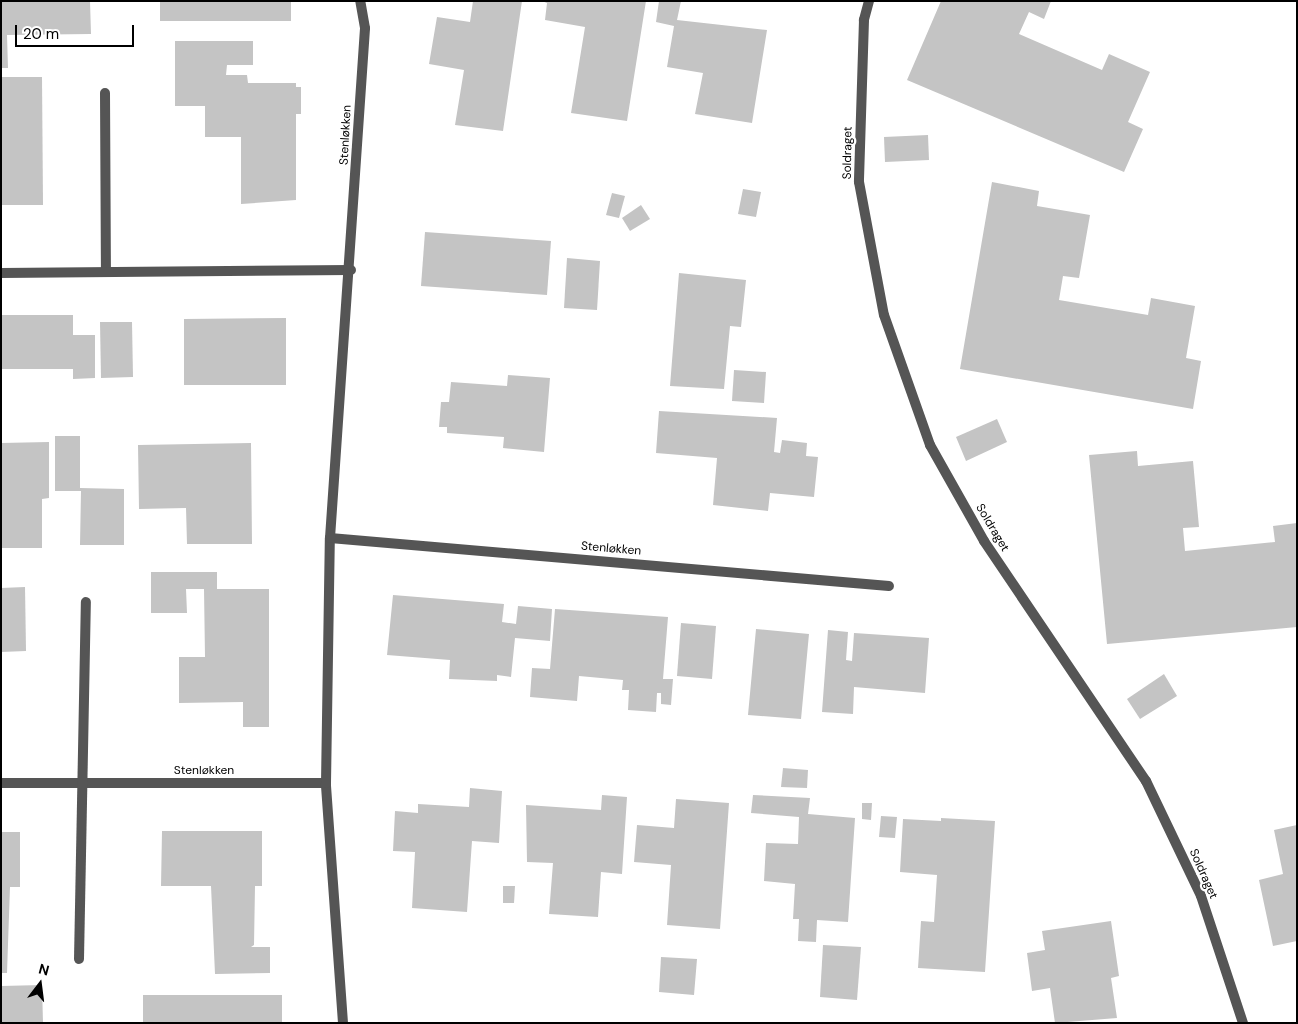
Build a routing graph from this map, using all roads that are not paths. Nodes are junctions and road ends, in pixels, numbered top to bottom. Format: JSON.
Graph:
{"nodes":[{"id":1,"x":360,"y":1,"type":"edge"},
{"id":2,"x":869,"y":1,"type":"edge"},
{"id":3,"x":105,"y":93,"type":"dead end"},
{"id":4,"x":351,"y":270,"type":"junction"},
{"id":5,"x":106,"y":272,"type":"junction"},
{"id":6,"x":1,"y":273,"type":"edge"},
{"id":7,"x":330,"y":538,"type":"junction"},
{"id":8,"x":889,"y":586,"type":"dead end"},
{"id":9,"x":86,"y":602,"type":"dead end"},
{"id":10,"x":1,"y":783,"type":"edge"},
{"id":11,"x":82,"y":783,"type":"junction"},
{"id":12,"x":326,"y":783,"type":"junction"},
{"id":13,"x":79,"y":959,"type":"dead end"},
{"id":14,"x":343,"y":1023,"type":"edge"},
{"id":15,"x":1243,"y":1023,"type":"edge"}],
"edges":[{"from":1,"to":4,"type":"street","name":"Stenløkken"},
{"from":2,"to":15,"type":"street","name":"Soldraget"},
{"from":3,"to":5,"type":"street"},
{"from":4,"to":5,"type":"street"},
{"from":4,"to":7,"type":"street","name":"Stenløkken"},
{"from":5,"to":6,"type":"street"},
{"from":7,"to":8,"type":"street","name":"Stenløkken"},
{"from":7,"to":12,"type":"street","name":"Stenløkken"},
{"from":9,"to":11,"type":"street"},
{"from":10,"to":11,"type":"street","name":"Stenløkken"},
{"from":11,"to":12,"type":"street","name":"Stenløkken"},
{"from":11,"to":13,"type":"street"},
{"from":12,"to":14,"type":"street","name":"Stenløkken"}]}
